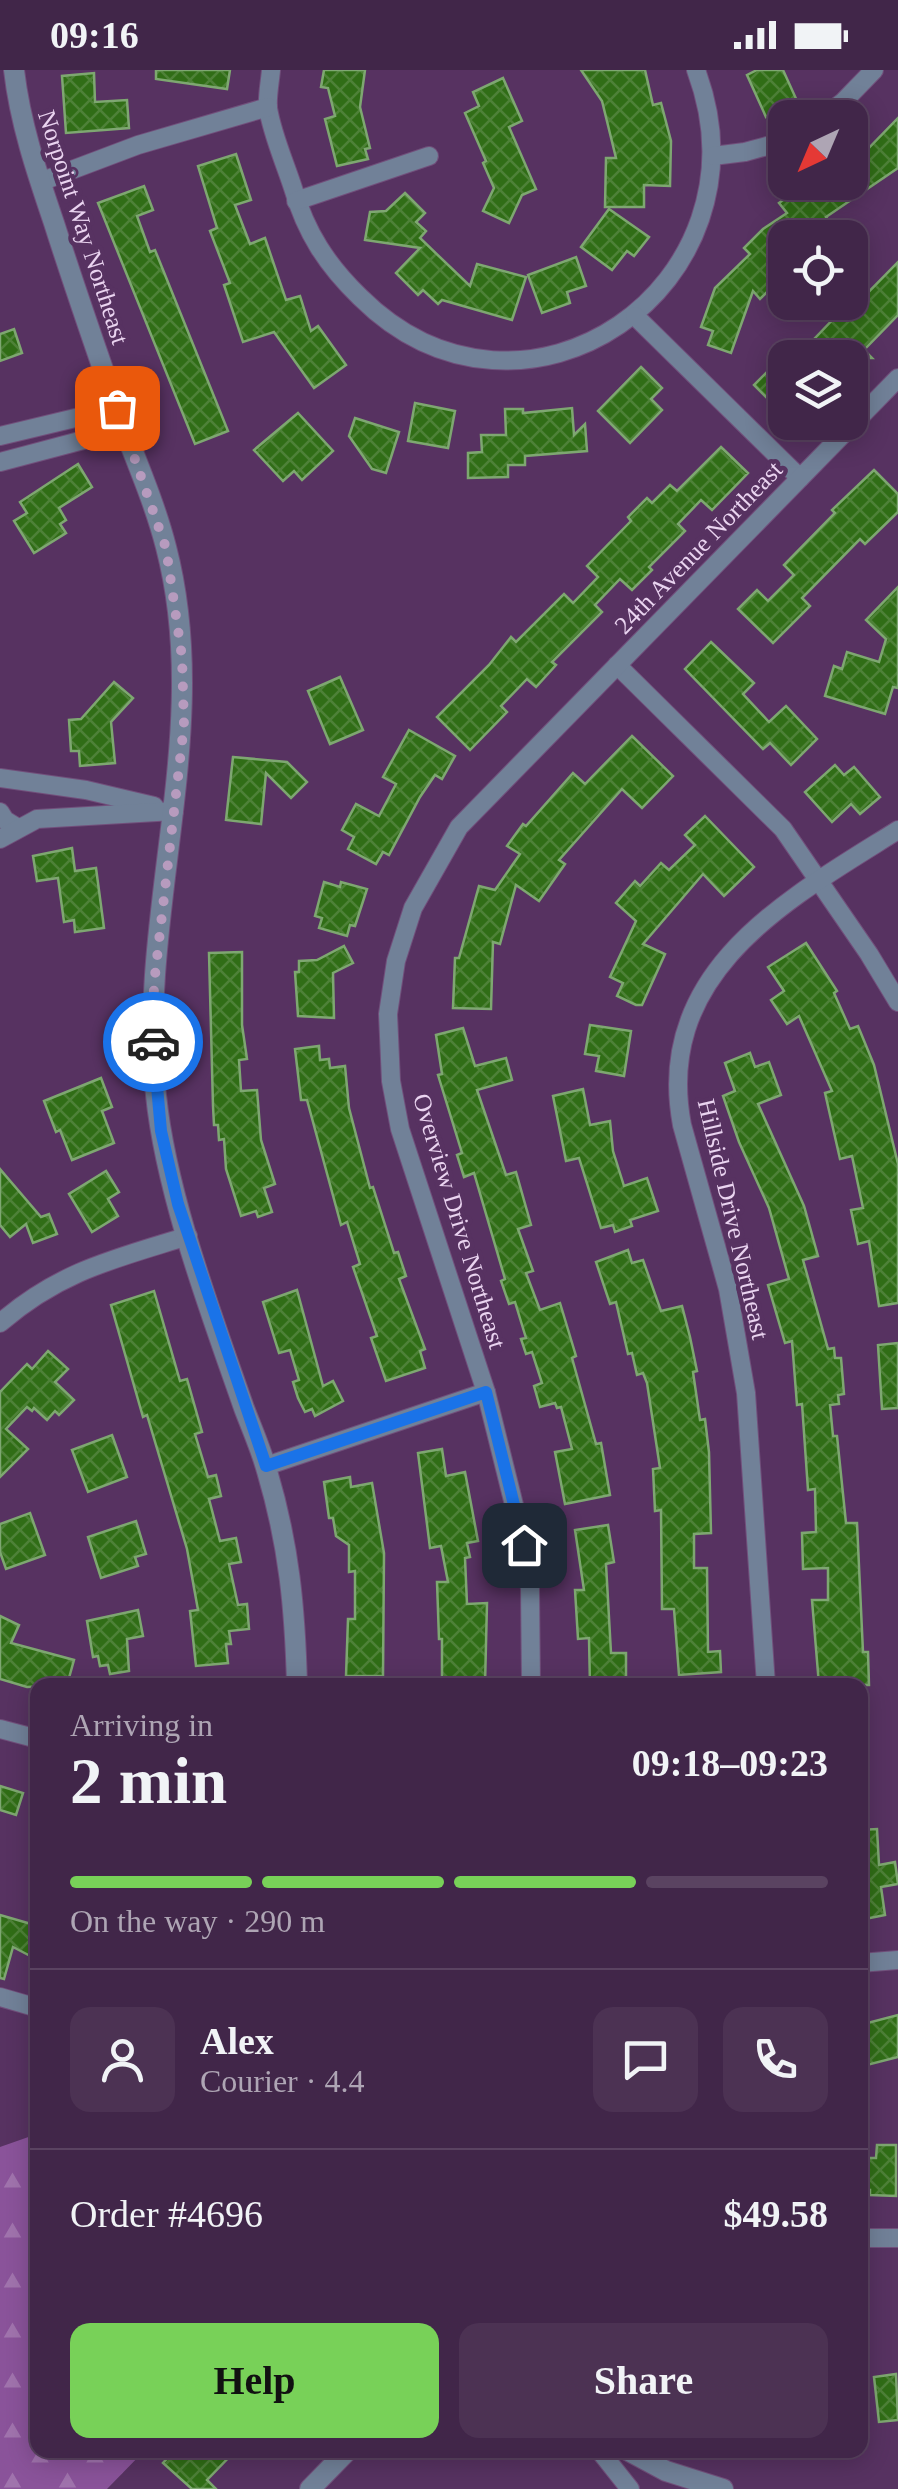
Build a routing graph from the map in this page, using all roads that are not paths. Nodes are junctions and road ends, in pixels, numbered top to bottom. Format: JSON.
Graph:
{"nodes":[{"id":1,"x":14,"y":70,"type":"edge"},
{"id":2,"x":271,"y":70,"type":"edge"},
{"id":3,"x":696,"y":70,"type":"edge"},
{"id":4,"x":874,"y":70,"type":"edge"},
{"id":5,"x":844,"y":100,"type":"edge"},
{"id":6,"x":268,"y":107,"type":"junction"},
{"id":7,"x":768,"y":146,"type":"edge"},
{"id":8,"x":429,"y":156,"type":"dead end"},
{"id":9,"x":713,"y":156,"type":"junction"},
{"id":10,"x":40,"y":182,"type":"junction"},
{"id":11,"x":296,"y":201,"type":"junction"},
{"id":12,"x":634,"y":316,"type":"junction"},
{"id":13,"x":898,"y":378,"type":"edge"},
{"id":14,"x":117,"y":408,"type":"junction"},
{"id":15,"x":124,"y":430,"type":"junction"},
{"id":16,"x":0,"y":436,"type":"edge"},
{"id":17,"x":0,"y":462,"type":"edge"},
{"id":18,"x":800,"y":478,"type":"junction"},
{"id":19,"x":617,"y":666,"type":"junction"},
{"id":20,"x":6,"y":779,"type":"edge"},
{"id":21,"x":0,"y":796,"type":"edge"},
{"id":22,"x":174,"y":811,"type":"junction"},
{"id":23,"x":0,"y":812,"type":"edge"},
{"id":24,"x":18,"y":828,"type":"junction"},
{"id":25,"x":898,"y":830,"type":"edge"},
{"id":26,"x":0,"y":839,"type":"edge"},
{"id":27,"x":819,"y":880,"type":"junction"},
{"id":28,"x":898,"y":1002,"type":"edge"},
{"id":29,"x":188,"y":1236,"type":"junction"},
{"id":30,"x":0,"y":1323,"type":"edge"},
{"id":31,"x":486,"y":1392,"type":"junction"},
{"id":32,"x":266,"y":1466,"type":"junction"},
{"id":33,"x":297,"y":1678,"type":"edge"},
{"id":34,"x":530,"y":1678,"type":"edge"},
{"id":35,"x":766,"y":1678,"type":"edge"},
{"id":36,"x":0,"y":1729,"type":"edge"},
{"id":37,"x":30,"y":1736,"type":"edge"},
{"id":38,"x":898,"y":1960,"type":"edge"},
{"id":39,"x":868,"y":1962,"type":"edge"},
{"id":40,"x":0,"y":1997,"type":"edge"},
{"id":41,"x":30,"y":2006,"type":"edge"},
{"id":42,"x":868,"y":2238,"type":"edge"},
{"id":43,"x":898,"y":2238,"type":"edge"},
{"id":44,"x":340,"y":2458,"type":"edge"},
{"id":45,"x":605,"y":2458,"type":"edge"},
{"id":46,"x":643,"y":2458,"type":"edge"},
{"id":47,"x":310,"y":2489,"type":"edge"},
{"id":48,"x":630,"y":2489,"type":"edge"},
{"id":49,"x":723,"y":2489,"type":"edge"}],
"edges":[{"from":1,"to":10,"type":"street","name":"Norpoint Way Northeast"},
{"from":2,"to":6,"type":"street"},
{"from":3,"to":9,"type":"street"},
{"from":4,"to":5,"type":"street"},
{"from":6,"to":10,"type":"street"},
{"from":6,"to":11,"type":"street"},
{"from":7,"to":9,"type":"street"},
{"from":8,"to":11,"type":"street"},
{"from":9,"to":12,"type":"street"},
{"from":10,"to":14,"type":"street","name":"Norpoint Way Northeast"},
{"from":11,"to":12,"type":"street"},
{"from":12,"to":18,"type":"street"},
{"from":13,"to":18,"type":"street","name":"24th Avenue Northeast"},
{"from":14,"to":15,"type":"street","name":"Norpoint Way Northeast"},
{"from":14,"to":16,"type":"street"},
{"from":15,"to":17,"type":"street"},
{"from":15,"to":22,"type":"street","name":"Norpoint Way Northeast"},
{"from":18,"to":19,"type":"street","name":"24th Avenue Northeast"},
{"from":19,"to":27,"type":"street"},
{"from":19,"to":31,"type":"street","name":"Overview Drive Northeast"},
{"from":20,"to":21,"type":"street"},
{"from":20,"to":22,"type":"street"},
{"from":22,"to":24,"type":"street"},
{"from":22,"to":29,"type":"street","name":"Norpoint Way Northeast"},
{"from":23,"to":24,"type":"street"},
{"from":24,"to":26,"type":"street"},
{"from":25,"to":27,"type":"street","name":"Hillside Drive Northeast"},
{"from":27,"to":28,"type":"street"},
{"from":27,"to":35,"type":"street","name":"Hillside Drive Northeast"},
{"from":29,"to":30,"type":"street"},
{"from":29,"to":32,"type":"street","name":"Norpoint Way Northeast"},
{"from":31,"to":32,"type":"street"},
{"from":31,"to":34,"type":"street","name":"Overview Drive Northeast"},
{"from":32,"to":33,"type":"street","name":"Norpoint Way Northeast"},
{"from":36,"to":37,"type":"street"},
{"from":38,"to":39,"type":"street"},
{"from":40,"to":41,"type":"street"},
{"from":42,"to":43,"type":"street"},
{"from":44,"to":47,"type":"street"},
{"from":45,"to":48,"type":"street"},
{"from":46,"to":49,"type":"street"}]}
